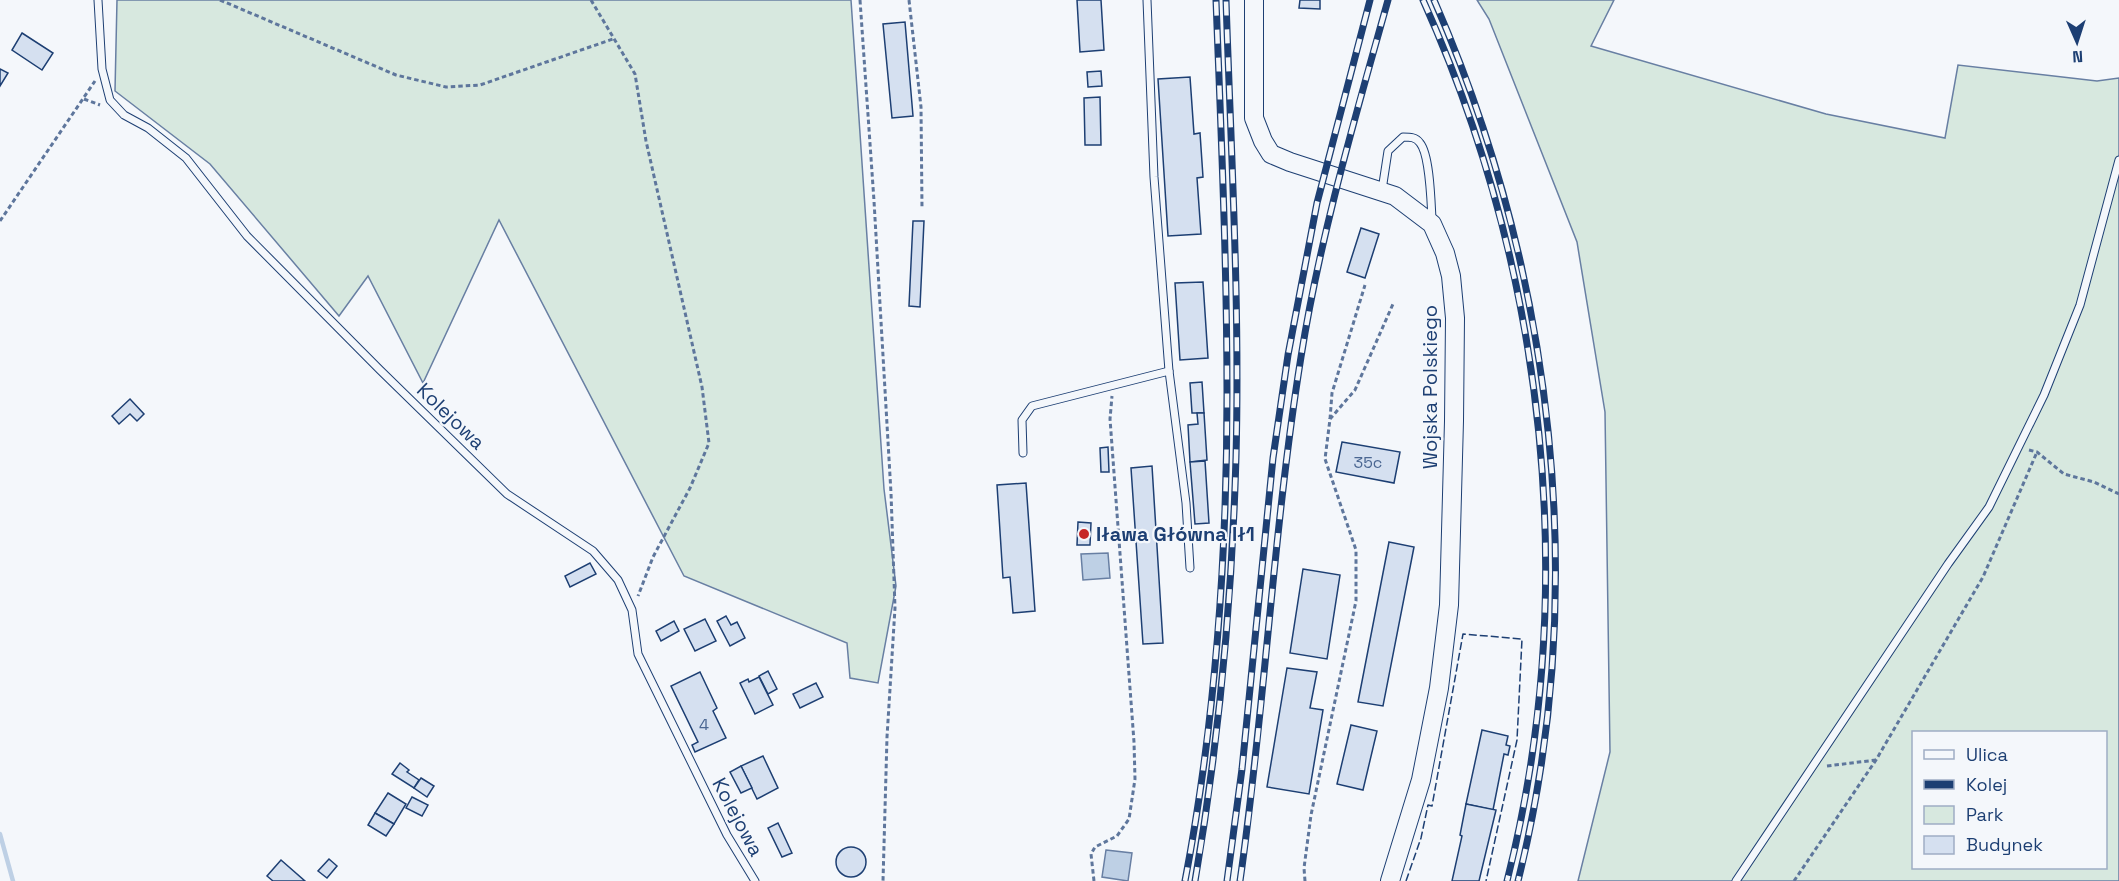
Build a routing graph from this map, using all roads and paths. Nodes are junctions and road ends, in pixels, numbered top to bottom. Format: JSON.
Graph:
{"nodes":[{"id":1,"x":98,"y":0,"type":"edge"},
{"id":2,"x":219,"y":0,"type":"edge"},
{"id":3,"x":591,"y":0,"type":"edge"},
{"id":4,"x":860,"y":0,"type":"edge"},
{"id":5,"x":909,"y":0,"type":"edge"},
{"id":6,"x":1147,"y":0,"type":"edge"},
{"id":7,"x":1254,"y":0,"type":"edge"},
{"id":8,"x":614,"y":39,"type":"junction"},
{"id":9,"x":102,"y":69,"type":"junction"},
{"id":10,"x":2119,"y":160,"type":"edge"},
{"id":11,"x":1382,"y":192,"type":"junction"},
{"id":12,"x":922,"y":208,"type":"dead end"},
{"id":13,"x":0,"y":220,"type":"edge"},
{"id":14,"x":1432,"y":224,"type":"junction"},
{"id":15,"x":1365,"y":285,"type":"dead end"},
{"id":16,"x":1393,"y":304,"type":"dead end"},
{"id":17,"x":1169,"y":371,"type":"junction"},
{"id":18,"x":1113,"y":385,"type":"junction"},
{"id":19,"x":1330,"y":419,"type":"junction"},
{"id":20,"x":2019,"y":448,"type":"junction"},
{"id":21,"x":2037,"y":452,"type":"junction"},
{"id":22,"x":1023,"y":453,"type":"dead end"},
{"id":23,"x":2119,"y":494,"type":"edge"},
{"id":24,"x":1190,"y":568,"type":"dead end"},
{"id":25,"x":632,"y":610,"type":"junction"},
{"id":26,"x":1876,"y":760,"type":"junction"},
{"id":27,"x":1813,"y":768,"type":"junction"},
{"id":28,"x":755,"y":881,"type":"edge"},
{"id":29,"x":883,"y":881,"type":"edge"},
{"id":30,"x":1094,"y":881,"type":"edge"},
{"id":31,"x":1305,"y":881,"type":"edge"},
{"id":32,"x":1390,"y":881,"type":"edge"},
{"id":33,"x":1736,"y":881,"type":"edge"},
{"id":34,"x":1794,"y":881,"type":"edge"}],
"edges":[{"from":1,"to":9,"type":"lane","name":"Kolejowa"},
{"from":2,"to":8,"type":"path"},
{"from":3,"to":8,"type":"path"},
{"from":4,"to":29,"type":"path"},
{"from":5,"to":12,"type":"path"},
{"from":6,"to":17,"type":"lane"},
{"from":7,"to":11,"type":"street"},
{"from":8,"to":25,"type":"path"},
{"from":9,"to":13,"type":"path"},
{"from":9,"to":25,"type":"lane","name":"Kolejowa"},
{"from":10,"to":20,"type":"lane"},
{"from":11,"to":14,"type":"street"},
{"from":11,"to":14,"type":"lane"},
{"from":14,"to":32,"type":"street","name":"Wojska Polskiego"},
{"from":15,"to":19,"type":"path"},
{"from":16,"to":19,"type":"path"},
{"from":17,"to":18,"type":"lane"},
{"from":17,"to":24,"type":"lane"},
{"from":18,"to":22,"type":"lane"},
{"from":18,"to":30,"type":"path"},
{"from":19,"to":31,"type":"path"},
{"from":20,"to":21,"type":"path"},
{"from":20,"to":27,"type":"lane"},
{"from":21,"to":23,"type":"path"},
{"from":21,"to":26,"type":"path"},
{"from":25,"to":28,"type":"lane","name":"Kolejowa"},
{"from":26,"to":27,"type":"path"},
{"from":26,"to":34,"type":"path"},
{"from":27,"to":33,"type":"lane"}]}
